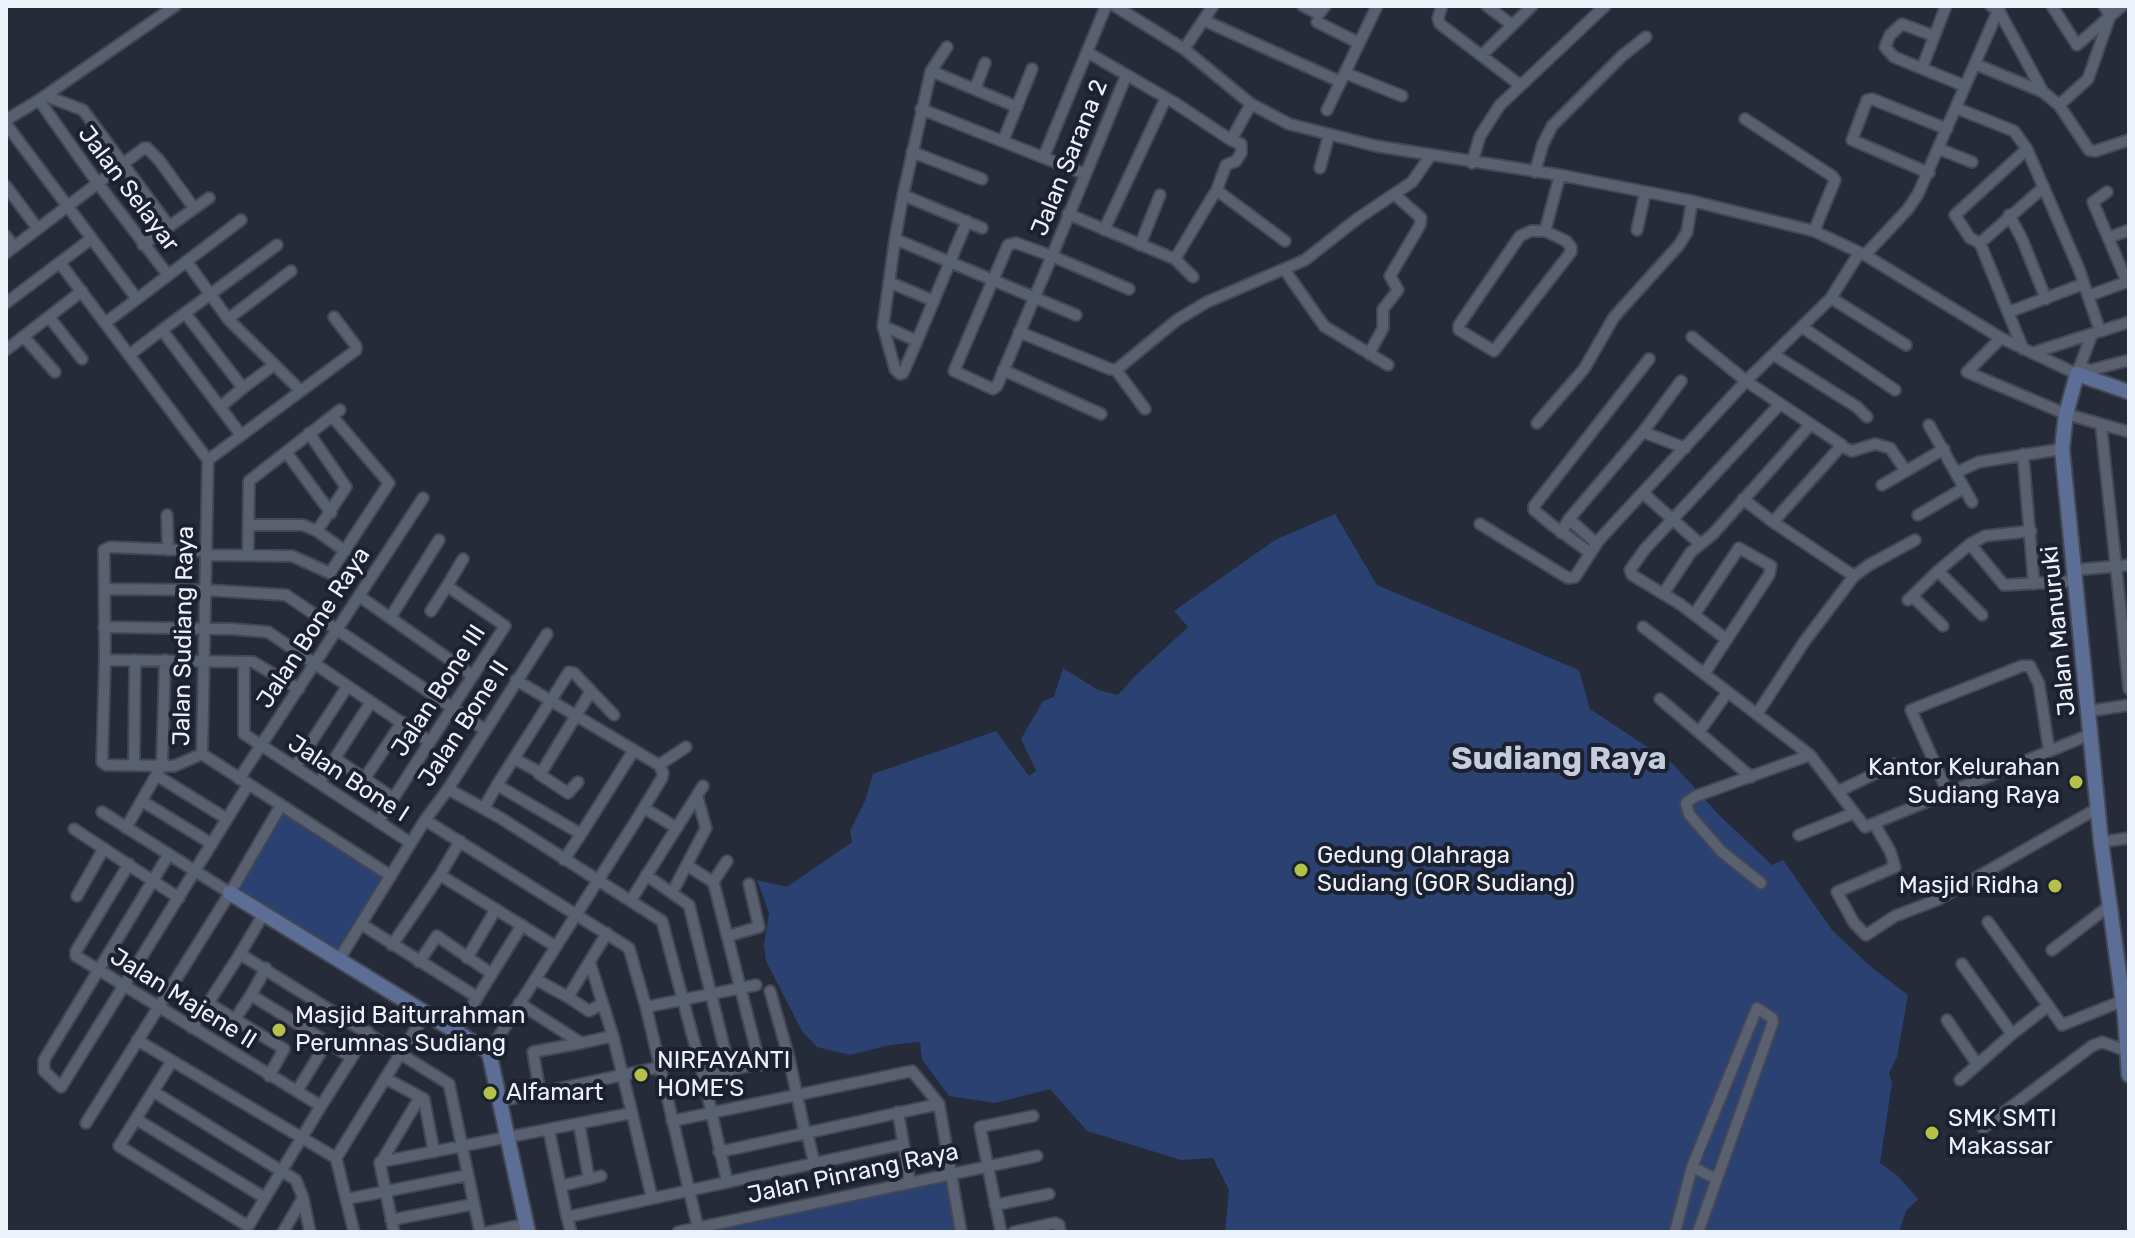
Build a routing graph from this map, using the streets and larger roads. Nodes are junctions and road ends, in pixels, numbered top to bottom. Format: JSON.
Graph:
{"nodes":[{"id":1,"x":175,"y":6,"type":"edge"},
{"id":2,"x":1106,"y":6,"type":"edge"},
{"id":3,"x":1115,"y":6,"type":"edge"},
{"id":4,"x":1213,"y":6,"type":"edge"},
{"id":5,"x":1303,"y":6,"type":"edge"},
{"id":6,"x":1325,"y":6,"type":"edge"},
{"id":7,"x":1377,"y":6,"type":"edge"},
{"id":8,"x":1442,"y":6,"type":"edge"},
{"id":9,"x":1487,"y":6,"type":"edge"},
{"id":10,"x":1532,"y":6,"type":"edge"},
{"id":11,"x":1605,"y":6,"type":"edge"},
{"id":12,"x":1946,"y":6,"type":"edge"},
{"id":13,"x":2052,"y":6,"type":"edge"},
{"id":14,"x":2122,"y":6,"type":"edge"},
{"id":15,"x":1996,"y":7,"type":"edge"},
{"id":16,"x":2107,"y":11,"type":"edge"},
{"id":17,"x":1203,"y":20,"type":"junction"},
{"id":18,"x":1317,"y":22,"type":"dead end"},
{"id":19,"x":1512,"y":25,"type":"junction"},
{"id":20,"x":1934,"y":36,"type":"junction"},
{"id":21,"x":1646,"y":37,"type":"dead end"},
{"id":22,"x":1359,"y":43,"type":"junction"},
{"id":23,"x":947,"y":47,"type":"dead end"},
{"id":24,"x":1184,"y":49,"type":"junction"},
{"id":25,"x":1087,"y":52,"type":"junction"},
{"id":26,"x":1483,"y":54,"type":"junction"},
{"id":27,"x":985,"y":63,"type":"dead end"},
{"id":28,"x":1975,"y":64,"type":"junction"},
{"id":29,"x":1922,"y":68,"type":"junction"},
{"id":30,"x":1032,"y":69,"type":"dead end"},
{"id":31,"x":931,"y":71,"type":"junction"},
{"id":32,"x":1126,"y":76,"type":"junction"},
{"id":33,"x":1343,"y":77,"type":"junction"},
{"id":34,"x":1520,"y":85,"type":"junction"},
{"id":35,"x":1965,"y":86,"type":"junction"},
{"id":36,"x":975,"y":89,"type":"junction"},
{"id":37,"x":2043,"y":92,"type":"junction"},
{"id":38,"x":1402,"y":96,"type":"dead end"},
{"id":39,"x":43,"y":98,"type":"junction"},
{"id":40,"x":1166,"y":98,"type":"junction"},
{"id":41,"x":1251,"y":104,"type":"junction"},
{"id":42,"x":1017,"y":107,"type":"junction"},
{"id":43,"x":2060,"y":107,"type":"junction"},
{"id":44,"x":1956,"y":108,"type":"junction"},
{"id":45,"x":921,"y":109,"type":"junction"},
{"id":46,"x":1327,"y":110,"type":"dead end"},
{"id":47,"x":1745,"y":119,"type":"dead end"},
{"id":48,"x":6,"y":122,"type":"edge"},
{"id":49,"x":1947,"y":129,"type":"junction"},
{"id":50,"x":1329,"y":135,"type":"junction"},
{"id":51,"x":1231,"y":140,"type":"junction"},
{"id":52,"x":2129,"y":140,"type":"edge"},
{"id":53,"x":1003,"y":141,"type":"junction"},
{"id":54,"x":1939,"y":149,"type":"junction"},
{"id":55,"x":2027,"y":149,"type":"junction"},
{"id":56,"x":912,"y":152,"type":"junction"},
{"id":57,"x":1431,"y":155,"type":"junction"},
{"id":58,"x":1044,"y":156,"type":"junction"},
{"id":59,"x":1972,"y":162,"type":"dead end"},
{"id":60,"x":1472,"y":163,"type":"junction"},
{"id":61,"x":122,"y":166,"type":"junction"},
{"id":62,"x":1320,"y":168,"type":"dead end"},
{"id":63,"x":1535,"y":172,"type":"junction"},
{"id":64,"x":1929,"y":173,"type":"junction"},
{"id":65,"x":1085,"y":174,"type":"junction"},
{"id":66,"x":1560,"y":175,"type":"junction"},
{"id":67,"x":982,"y":179,"type":"dead end"},
{"id":68,"x":99,"y":185,"type":"junction"},
{"id":69,"x":6,"y":186,"type":"edge"},
{"id":70,"x":2044,"y":187,"type":"junction"},
{"id":71,"x":1216,"y":192,"type":"junction"},
{"id":72,"x":2107,"y":192,"type":"dead end"},
{"id":73,"x":1645,"y":193,"type":"junction"},
{"id":74,"x":1394,"y":194,"type":"junction"},
{"id":75,"x":903,"y":195,"type":"junction"},
{"id":76,"x":1160,"y":195,"type":"dead end"},
{"id":77,"x":209,"y":198,"type":"dead end"},
{"id":78,"x":1692,"y":201,"type":"junction"},
{"id":79,"x":69,"y":207,"type":"junction"},
{"id":80,"x":194,"y":208,"type":"junction"},
{"id":81,"x":1068,"y":214,"type":"junction"},
{"id":82,"x":2009,"y":215,"type":"junction"},
{"id":83,"x":241,"y":220,"type":"dead end"},
{"id":84,"x":967,"y":221,"type":"junction"},
{"id":85,"x":169,"y":226,"type":"junction"},
{"id":86,"x":982,"y":228,"type":"dead end"},
{"id":87,"x":38,"y":229,"type":"junction"},
{"id":88,"x":1104,"y":230,"type":"junction"},
{"id":89,"x":1637,"y":230,"type":"dead end"},
{"id":90,"x":2129,"y":230,"type":"edge"},
{"id":91,"x":1545,"y":231,"type":"junction"},
{"id":92,"x":1814,"y":231,"type":"junction"},
{"id":93,"x":6,"y":236,"type":"edge"},
{"id":94,"x":2108,"y":238,"type":"junction"},
{"id":95,"x":91,"y":239,"type":"junction"},
{"id":96,"x":895,"y":239,"type":"junction"},
{"id":97,"x":1285,"y":241,"type":"dead end"},
{"id":98,"x":1980,"y":243,"type":"junction"},
{"id":99,"x":143,"y":245,"type":"junction"},
{"id":100,"x":277,"y":245,"type":"dead end"},
{"id":101,"x":1140,"y":245,"type":"junction"},
{"id":102,"x":10,"y":250,"type":"edge"},
{"id":103,"x":1862,"y":254,"type":"junction"},
{"id":104,"x":1052,"y":256,"type":"junction"},
{"id":105,"x":1175,"y":259,"type":"junction"},
{"id":106,"x":187,"y":262,"type":"junction"},
{"id":107,"x":951,"y":262,"type":"junction"},
{"id":108,"x":60,"y":263,"type":"junction"},
{"id":109,"x":1284,"y":269,"type":"junction"},
{"id":110,"x":291,"y":271,"type":"dead end"},
{"id":111,"x":168,"y":275,"type":"junction"},
{"id":112,"x":1193,"y":277,"type":"dead end"},
{"id":113,"x":992,"y":279,"type":"junction"},
{"id":114,"x":889,"y":282,"type":"junction"},
{"id":115,"x":2128,"y":282,"type":"edge"},
{"id":116,"x":2083,"y":284,"type":"junction"},
{"id":117,"x":1129,"y":289,"type":"dead end"},
{"id":118,"x":82,"y":291,"type":"junction"},
{"id":119,"x":209,"y":295,"type":"junction"},
{"id":120,"x":1035,"y":296,"type":"junction"},
{"id":121,"x":2088,"y":296,"type":"junction"},
{"id":122,"x":1831,"y":298,"type":"junction"},
{"id":123,"x":137,"y":299,"type":"junction"},
{"id":124,"x":2046,"y":299,"type":"junction"},
{"id":125,"x":934,"y":301,"type":"junction"},
{"id":126,"x":6,"y":303,"type":"edge"},
{"id":127,"x":2009,"y":312,"type":"junction"},
{"id":128,"x":185,"y":313,"type":"junction"},
{"id":129,"x":1076,"y":315,"type":"dead end"},
{"id":130,"x":49,"y":317,"type":"junction"},
{"id":131,"x":334,"y":317,"type":"dead end"},
{"id":132,"x":228,"y":319,"type":"junction"},
{"id":133,"x":2129,"y":322,"type":"edge"},
{"id":134,"x":105,"y":323,"type":"junction"},
{"id":135,"x":883,"y":326,"type":"junction"},
{"id":136,"x":1802,"y":327,"type":"junction"},
{"id":137,"x":162,"y":330,"type":"junction"},
{"id":138,"x":1019,"y":332,"type":"junction"},
{"id":139,"x":6,"y":333,"type":"edge"},
{"id":140,"x":2096,"y":333,"type":"junction"},
{"id":141,"x":1692,"y":337,"type":"dead end"},
{"id":142,"x":2001,"y":338,"type":"junction"},
{"id":143,"x":917,"y":341,"type":"junction"},
{"id":144,"x":15,"y":343,"type":"edge"},
{"id":145,"x":1906,"y":345,"type":"dead end"},
{"id":146,"x":2027,"y":351,"type":"junction"},
{"id":147,"x":1369,"y":354,"type":"junction"},
{"id":148,"x":129,"y":355,"type":"junction"},
{"id":149,"x":1774,"y":355,"type":"junction"},
{"id":150,"x":82,"y":359,"type":"dead end"},
{"id":151,"x":1649,"y":359,"type":"dead end"},
{"id":152,"x":2129,"y":360,"type":"edge"},
{"id":153,"x":274,"y":365,"type":"junction"},
{"id":154,"x":1388,"y":365,"type":"dead end"},
{"id":155,"x":1003,"y":370,"type":"junction"},
{"id":156,"x":1116,"y":370,"type":"junction"},
{"id":157,"x":2078,"y":371,"type":"junction"},
{"id":158,"x":55,"y":372,"type":"dead end"},
{"id":159,"x":1681,"y":381,"type":"dead end"},
{"id":160,"x":1746,"y":381,"type":"junction"},
{"id":161,"x":243,"y":388,"type":"junction"},
{"id":162,"x":1895,"y":390,"type":"dead end"},
{"id":163,"x":301,"y":391,"type":"junction"},
{"id":164,"x":2129,"y":392,"type":"edge"},
{"id":165,"x":1780,"y":404,"type":"junction"},
{"id":166,"x":220,"y":407,"type":"junction"},
{"id":167,"x":1145,"y":409,"type":"dead end"},
{"id":168,"x":1101,"y":414,"type":"dead end"},
{"id":169,"x":2066,"y":414,"type":"junction"},
{"id":170,"x":1867,"y":417,"type":"dead end"},
{"id":171,"x":1537,"y":423,"type":"dead end"},
{"id":172,"x":1810,"y":425,"type":"junction"},
{"id":173,"x":1929,"y":425,"type":"dead end"},
{"id":174,"x":2101,"y":425,"type":"junction"},
{"id":175,"x":1643,"y":432,"type":"junction"},
{"id":176,"x":2129,"y":432,"type":"edge"},
{"id":177,"x":309,"y":433,"type":"junction"},
{"id":178,"x":241,"y":435,"type":"junction"},
{"id":179,"x":1685,"y":448,"type":"junction"},
{"id":180,"x":1845,"y":448,"type":"dead end"},
{"id":181,"x":1944,"y":449,"type":"junction"},
{"id":182,"x":2062,"y":449,"type":"junction"},
{"id":183,"x":286,"y":452,"type":"junction"},
{"id":184,"x":2023,"y":454,"type":"junction"},
{"id":185,"x":208,"y":460,"type":"junction"},
{"id":186,"x":1906,"y":471,"type":"junction"},
{"id":187,"x":1957,"y":472,"type":"junction"},
{"id":188,"x":1882,"y":485,"type":"dead end"},
{"id":189,"x":1964,"y":488,"type":"junction"},
{"id":190,"x":1643,"y":493,"type":"junction"},
{"id":191,"x":423,"y":498,"type":"dead end"},
{"id":192,"x":1743,"y":499,"type":"junction"},
{"id":193,"x":1972,"y":502,"type":"dead end"},
{"id":194,"x":331,"y":513,"type":"junction"},
{"id":195,"x":167,"y":515,"type":"dead end"},
{"id":196,"x":1918,"y":515,"type":"dead end"},
{"id":197,"x":1569,"y":519,"type":"junction"},
{"id":198,"x":1674,"y":521,"type":"junction"},
{"id":199,"x":1773,"y":522,"type":"junction"},
{"id":200,"x":1480,"y":524,"type":"dead end"},
{"id":201,"x":249,"y":525,"type":"junction"},
{"id":202,"x":317,"y":531,"type":"junction"},
{"id":203,"x":2031,"y":531,"type":"junction"},
{"id":204,"x":1561,"y":533,"type":"junction"},
{"id":205,"x":439,"y":540,"type":"dead end"},
{"id":206,"x":1915,"y":540,"type":"dead end"},
{"id":207,"x":1699,"y":543,"type":"junction"},
{"id":208,"x":1970,"y":544,"type":"junction"},
{"id":209,"x":1593,"y":547,"type":"junction"},
{"id":210,"x":168,"y":550,"type":"junction"},
{"id":211,"x":345,"y":551,"type":"junction"},
{"id":212,"x":207,"y":553,"type":"junction"},
{"id":213,"x":248,"y":554,"type":"junction"},
{"id":214,"x":463,"y":559,"type":"dead end"},
{"id":215,"x":2129,"y":565,"type":"edge"},
{"id":216,"x":2115,"y":567,"type":"junction"},
{"id":217,"x":1938,"y":571,"type":"junction"},
{"id":218,"x":1854,"y":576,"type":"junction"},
{"id":219,"x":2075,"y":576,"type":"junction"},
{"id":220,"x":2034,"y":584,"type":"junction"},
{"id":221,"x":447,"y":586,"type":"junction"},
{"id":222,"x":105,"y":589,"type":"junction"},
{"id":223,"x":206,"y":590,"type":"junction"},
{"id":224,"x":1663,"y":594,"type":"junction"},
{"id":225,"x":359,"y":596,"type":"junction"},
{"id":226,"x":431,"y":611,"type":"dead end"},
{"id":227,"x":1694,"y":615,"type":"junction"},
{"id":228,"x":1982,"y":615,"type":"dead end"},
{"id":229,"x":390,"y":618,"type":"junction"},
{"id":230,"x":1943,"y":626,"type":"dead end"},
{"id":231,"x":104,"y":627,"type":"junction"},
{"id":232,"x":332,"y":627,"type":"junction"},
{"id":233,"x":1643,"y":627,"type":"dead end"},
{"id":234,"x":205,"y":629,"type":"junction"},
{"id":235,"x":547,"y":634,"type":"dead end"},
{"id":236,"x":1726,"y":639,"type":"junction"},
{"id":237,"x":105,"y":660,"type":"junction"},
{"id":238,"x":135,"y":660,"type":"junction"},
{"id":239,"x":165,"y":660,"type":"junction"},
{"id":240,"x":203,"y":661,"type":"junction"},
{"id":241,"x":244,"y":662,"type":"junction"},
{"id":242,"x":315,"y":665,"type":"junction"},
{"id":243,"x":1704,"y":674,"type":"junction"},
{"id":244,"x":473,"y":676,"type":"junction"},
{"id":245,"x":516,"y":680,"type":"junction"},
{"id":246,"x":347,"y":687,"type":"junction"},
{"id":247,"x":299,"y":689,"type":"junction"},
{"id":248,"x":2129,"y":689,"type":"edge"},
{"id":249,"x":591,"y":691,"type":"junction"},
{"id":250,"x":1727,"y":693,"type":"junction"},
{"id":251,"x":1660,"y":699,"type":"dead end"},
{"id":252,"x":371,"y":702,"type":"junction"},
{"id":253,"x":550,"y":702,"type":"junction"},
{"id":254,"x":2129,"y":705,"type":"edge"},
{"id":255,"x":451,"y":708,"type":"junction"},
{"id":256,"x":2089,"y":711,"type":"junction"},
{"id":257,"x":1757,"y":714,"type":"junction"},
{"id":258,"x":614,"y":715,"type":"dead end"},
{"id":259,"x":576,"y":718,"type":"junction"},
{"id":260,"x":402,"y":722,"type":"junction"},
{"id":261,"x":485,"y":730,"type":"junction"},
{"id":262,"x":1699,"y":732,"type":"junction"},
{"id":263,"x":2091,"y":734,"type":"junction"},
{"id":264,"x":430,"y":742,"type":"junction"},
{"id":265,"x":261,"y":746,"type":"junction"},
{"id":266,"x":686,"y":747,"type":"dead end"},
{"id":267,"x":634,"y":750,"type":"junction"},
{"id":268,"x":2049,"y":750,"type":"junction"},
{"id":269,"x":202,"y":754,"type":"junction"},
{"id":270,"x":1810,"y":755,"type":"junction"},
{"id":271,"x":336,"y":759,"type":"junction"},
{"id":272,"x":515,"y":759,"type":"junction"},
{"id":273,"x":1895,"y":764,"type":"dead end"},
{"id":274,"x":134,"y":765,"type":"junction"},
{"id":275,"x":659,"y":765,"type":"junction"},
{"id":276,"x":295,"y":767,"type":"junction"},
{"id":277,"x":159,"y":770,"type":"junction"},
{"id":278,"x":539,"y":774,"type":"junction"},
{"id":279,"x":1751,"y":777,"type":"junction"},
{"id":280,"x":365,"y":778,"type":"junction"},
{"id":281,"x":244,"y":782,"type":"junction"},
{"id":282,"x":578,"y":782,"type":"dead end"},
{"id":283,"x":319,"y":783,"type":"junction"},
{"id":284,"x":497,"y":785,"type":"junction"},
{"id":285,"x":448,"y":789,"type":"junction"},
{"id":286,"x":1839,"y":791,"type":"junction"},
{"id":287,"x":1948,"y":793,"type":"junction"},
{"id":288,"x":393,"y":798,"type":"junction"},
{"id":289,"x":144,"y":799,"type":"junction"},
{"id":290,"x":280,"y":807,"type":"junction"},
{"id":291,"x":484,"y":808,"type":"junction"},
{"id":292,"x":644,"y":808,"type":"junction"},
{"id":293,"x":2098,"y":808,"type":"junction"},
{"id":294,"x":102,"y":812,"type":"dead end"},
{"id":295,"x":1854,"y":813,"type":"junction"},
{"id":296,"x":227,"y":819,"type":"junction"},
{"id":297,"x":425,"y":820,"type":"junction"},
{"id":298,"x":378,"y":822,"type":"junction"},
{"id":299,"x":1875,"y":825,"type":"junction"},
{"id":300,"x":126,"y":828,"type":"junction"},
{"id":301,"x":677,"y":828,"type":"junction"},
{"id":302,"x":74,"y":829,"type":"dead end"},
{"id":303,"x":581,"y":834,"type":"junction"},
{"id":304,"x":1799,"y":835,"type":"dead end"},
{"id":305,"x":2129,"y":838,"type":"edge"},
{"id":306,"x":414,"y":840,"type":"junction"},
{"id":307,"x":460,"y":841,"type":"junction"},
{"id":308,"x":2101,"y":842,"type":"junction"},
{"id":309,"x":212,"y":844,"type":"junction"},
{"id":310,"x":104,"y":848,"type":"junction"},
{"id":311,"x":169,"y":854,"type":"junction"},
{"id":312,"x":564,"y":860,"type":"junction"},
{"id":313,"x":727,"y":861,"type":"dead end"},
{"id":314,"x":129,"y":864,"type":"junction"},
{"id":315,"x":688,"y":866,"type":"junction"},
{"id":316,"x":196,"y":872,"type":"junction"},
{"id":317,"x":440,"y":875,"type":"junction"},
{"id":318,"x":646,"y":875,"type":"junction"},
{"id":319,"x":391,"y":876,"type":"junction"},
{"id":320,"x":154,"y":880,"type":"junction"},
{"id":321,"x":597,"y":881,"type":"junction"},
{"id":322,"x":713,"y":882,"type":"junction"},
{"id":323,"x":1761,"y":883,"type":"dead end"},
{"id":324,"x":749,"y":884,"type":"dead end"},
{"id":325,"x":673,"y":891,"type":"junction"},
{"id":326,"x":230,"y":893,"type":"junction"},
{"id":327,"x":77,"y":896,"type":"dead end"},
{"id":328,"x":179,"y":898,"type":"junction"},
{"id":329,"x":631,"y":900,"type":"junction"},
{"id":330,"x":2109,"y":906,"type":"junction"},
{"id":331,"x":496,"y":909,"type":"junction"},
{"id":332,"x":577,"y":913,"type":"junction"},
{"id":333,"x":263,"y":915,"type":"junction"},
{"id":334,"x":1988,"y":922,"type":"dead end"},
{"id":335,"x":361,"y":924,"type":"junction"},
{"id":336,"x":522,"y":925,"type":"junction"},
{"id":337,"x":607,"y":933,"type":"junction"},
{"id":338,"x":728,"y":936,"type":"junction"},
{"id":339,"x":392,"y":945,"type":"junction"},
{"id":340,"x":555,"y":946,"type":"junction"},
{"id":341,"x":2052,"y":950,"type":"dead end"},
{"id":342,"x":240,"y":954,"type":"junction"},
{"id":343,"x":467,"y":958,"type":"junction"},
{"id":344,"x":338,"y":961,"type":"junction"},
{"id":345,"x":419,"y":962,"type":"junction"},
{"id":346,"x":590,"y":963,"type":"junction"},
{"id":347,"x":1962,"y":964,"type":"dead end"},
{"id":348,"x":266,"y":968,"type":"junction"},
{"id":349,"x":98,"y":970,"type":"junction"},
{"id":350,"x":492,"y":974,"type":"junction"},
{"id":351,"x":535,"y":979,"type":"junction"},
{"id":352,"x":756,"y":985,"type":"dead end"},
{"id":353,"x":125,"y":987,"type":"junction"},
{"id":354,"x":740,"y":988,"type":"junction"},
{"id":355,"x":770,"y":991,"type":"dead end"},
{"id":356,"x":710,"y":994,"type":"junction"},
{"id":357,"x":251,"y":995,"type":"junction"},
{"id":358,"x":477,"y":997,"type":"junction"},
{"id":359,"x":568,"y":997,"type":"junction"},
{"id":360,"x":684,"y":1000,"type":"junction"},
{"id":361,"x":2122,"y":1001,"type":"junction"},
{"id":362,"x":208,"y":1003,"type":"junction"},
{"id":363,"x":519,"y":1003,"type":"junction"},
{"id":364,"x":602,"y":1004,"type":"junction"},
{"id":365,"x":2048,"y":1006,"type":"junction"},
{"id":366,"x":646,"y":1007,"type":"junction"},
{"id":367,"x":158,"y":1008,"type":"junction"},
{"id":368,"x":425,"y":1014,"type":"junction"},
{"id":369,"x":2127,"y":1017,"type":"edge"},
{"id":370,"x":235,"y":1019,"type":"junction"},
{"id":371,"x":1947,"y":1020,"type":"dead end"},
{"id":372,"x":192,"y":1028,"type":"junction"},
{"id":373,"x":368,"y":1032,"type":"junction"},
{"id":374,"x":456,"y":1032,"type":"junction"},
{"id":375,"x":2012,"y":1034,"type":"junction"},
{"id":376,"x":613,"y":1036,"type":"junction"},
{"id":377,"x":137,"y":1040,"type":"junction"},
{"id":378,"x":327,"y":1042,"type":"junction"},
{"id":379,"x":581,"y":1043,"type":"junction"},
{"id":380,"x":2127,"y":1051,"type":"junction"},
{"id":381,"x":400,"y":1052,"type":"junction"},
{"id":382,"x":489,"y":1052,"type":"junction"},
{"id":383,"x":351,"y":1057,"type":"junction"},
{"id":384,"x":789,"y":1058,"type":"junction"},
{"id":385,"x":172,"y":1061,"type":"junction"},
{"id":386,"x":1977,"y":1064,"type":"junction"},
{"id":387,"x":760,"y":1065,"type":"junction"},
{"id":388,"x":660,"y":1067,"type":"junction"},
{"id":389,"x":730,"y":1071,"type":"junction"},
{"id":390,"x":623,"y":1075,"type":"junction"},
{"id":391,"x":703,"y":1075,"type":"junction"},
{"id":392,"x":2129,"y":1075,"type":"edge"},
{"id":393,"x":269,"y":1076,"type":"junction"},
{"id":394,"x":385,"y":1078,"type":"junction"},
{"id":395,"x":1960,"y":1080,"type":"dead end"},
{"id":396,"x":297,"y":1091,"type":"junction"},
{"id":397,"x":154,"y":1092,"type":"junction"},
{"id":398,"x":540,"y":1093,"type":"junction"},
{"id":399,"x":798,"y":1095,"type":"junction"},
{"id":400,"x":420,"y":1097,"type":"junction"},
{"id":401,"x":501,"y":1101,"type":"junction"},
{"id":402,"x":939,"y":1104,"type":"junction"},
{"id":403,"x":321,"y":1106,"type":"junction"},
{"id":404,"x":898,"y":1112,"type":"junction"},
{"id":405,"x":632,"y":1113,"type":"junction"},
{"id":406,"x":712,"y":1113,"type":"junction"},
{"id":407,"x":1033,"y":1116,"type":"dead end"},
{"id":408,"x":136,"y":1119,"type":"junction"},
{"id":409,"x":672,"y":1121,"type":"junction"},
{"id":410,"x":86,"y":1123,"type":"dead end"},
{"id":411,"x":579,"y":1124,"type":"junction"},
{"id":412,"x":1983,"y":1128,"type":"dead end"},
{"id":413,"x":549,"y":1131,"type":"junction"},
{"id":414,"x":806,"y":1133,"type":"junction"},
{"id":415,"x":508,"y":1136,"type":"junction"},
{"id":416,"x":302,"y":1138,"type":"junction"},
{"id":417,"x":903,"y":1144,"type":"junction"},
{"id":418,"x":462,"y":1147,"type":"junction"},
{"id":419,"x":434,"y":1152,"type":"junction"},
{"id":420,"x":719,"y":1152,"type":"junction"},
{"id":421,"x":1037,"y":1156,"type":"dead end"},
{"id":422,"x":336,"y":1158,"type":"junction"},
{"id":423,"x":380,"y":1162,"type":"junction"},
{"id":424,"x":814,"y":1162,"type":"junction"},
{"id":425,"x":987,"y":1166,"type":"junction"},
{"id":426,"x":1692,"y":1167,"type":"junction"},
{"id":427,"x":282,"y":1172,"type":"junction"},
{"id":428,"x":950,"y":1173,"type":"junction"},
{"id":429,"x":468,"y":1175,"type":"junction"},
{"id":430,"x":601,"y":1176,"type":"dead end"},
{"id":431,"x":589,"y":1179,"type":"junction"},
{"id":432,"x":1717,"y":1179,"type":"junction"},
{"id":433,"x":727,"y":1181,"type":"junction"},
{"id":434,"x":910,"y":1183,"type":"junction"},
{"id":435,"x":561,"y":1186,"type":"junction"},
{"id":436,"x":688,"y":1189,"type":"junction"},
{"id":437,"x":385,"y":1192,"type":"junction"},
{"id":438,"x":1049,"y":1194,"type":"dead end"},
{"id":439,"x":265,"y":1198,"type":"junction"},
{"id":440,"x":303,"y":1198,"type":"junction"},
{"id":441,"x":652,"y":1198,"type":"junction"},
{"id":442,"x":347,"y":1199,"type":"junction"},
{"id":443,"x":474,"y":1204,"type":"junction"},
{"id":444,"x":995,"y":1205,"type":"junction"},
{"id":445,"x":567,"y":1217,"type":"junction"},
{"id":446,"x":391,"y":1220,"type":"junction"},
{"id":447,"x":527,"y":1228,"type":"edge"},
{"id":448,"x":698,"y":1228,"type":"junction"},
{"id":449,"x":283,"y":1232,"type":"edge"},
{"id":450,"x":310,"y":1232,"type":"edge"},
{"id":451,"x":352,"y":1232,"type":"edge"},
{"id":452,"x":394,"y":1232,"type":"edge"},
{"id":453,"x":480,"y":1232,"type":"edge"},
{"id":454,"x":488,"y":1232,"type":"edge"},
{"id":455,"x":571,"y":1232,"type":"edge"},
{"id":456,"x":678,"y":1232,"type":"edge"},
{"id":457,"x":961,"y":1232,"type":"edge"},
{"id":458,"x":1001,"y":1232,"type":"edge"},
{"id":459,"x":1014,"y":1232,"type":"edge"},
{"id":460,"x":1060,"y":1232,"type":"edge"},
{"id":461,"x":1675,"y":1232,"type":"edge"},
{"id":462,"x":1698,"y":1232,"type":"edge"}],
"edges":[{"from":1,"to":39,"type":"street"},
{"from":2,"to":25,"type":"street"},
{"from":3,"to":24,"type":"street"},
{"from":4,"to":17,"type":"street"},
{"from":5,"to":6,"type":"street"},
{"from":7,"to":22,"type":"street"},
{"from":8,"to":26,"type":"street"},
{"from":9,"to":19,"type":"street"},
{"from":10,"to":19,"type":"street"},
{"from":11,"to":34,"type":"street"},
{"from":12,"to":20,"type":"street"},
{"from":13,"to":16,"type":"street"},
{"from":14,"to":16,"type":"street"},
{"from":15,"to":28,"type":"street"},
{"from":15,"to":37,"type":"street"},
{"from":16,"to":43,"type":"street"},
{"from":17,"to":24,"type":"street"},
{"from":17,"to":33,"type":"street"},
{"from":18,"to":22,"type":"street"},
{"from":19,"to":26,"type":"street"},
{"from":20,"to":29,"type":"street"},
{"from":20,"to":29,"type":"street"},
{"from":21,"to":63,"type":"street"},
{"from":22,"to":33,"type":"street"},
{"from":23,"to":31,"type":"street"},
{"from":24,"to":41,"type":"street"},
{"from":25,"to":32,"type":"street"},
{"from":25,"to":58,"type":"street"},
{"from":26,"to":34,"type":"street"},
{"from":27,"to":36,"type":"street"},
{"from":28,"to":35,"type":"street"},
{"from":28,"to":37,"type":"street"},
{"from":29,"to":35,"type":"street"},
{"from":30,"to":42,"type":"street"},
{"from":31,"to":36,"type":"street"},
{"from":31,"to":45,"type":"street"},
{"from":32,"to":40,"type":"street"},
{"from":32,"to":65,"type":"street","name":"Jalan Sarana 2"},
{"from":33,"to":38,"type":"street"},
{"from":33,"to":46,"type":"street"},
{"from":34,"to":60,"type":"street"},
{"from":35,"to":44,"type":"street"},
{"from":36,"to":42,"type":"street"},
{"from":37,"to":43,"type":"street"},
{"from":39,"to":48,"type":"street"},
{"from":39,"to":61,"type":"street"},
{"from":39,"to":68,"type":"street","name":"Jalan Selayar"},
{"from":40,"to":51,"type":"street"},
{"from":40,"to":88,"type":"street"},
{"from":41,"to":50,"type":"street"},
{"from":41,"to":51,"type":"street"},
{"from":42,"to":53,"type":"street"},
{"from":43,"to":52,"type":"street"},
{"from":44,"to":49,"type":"street"},
{"from":44,"to":55,"type":"street"},
{"from":45,"to":53,"type":"street"},
{"from":45,"to":56,"type":"street"},
{"from":47,"to":92,"type":"street"},
{"from":48,"to":79,"type":"street"},
{"from":49,"to":54,"type":"street"},
{"from":49,"to":64,"type":"street"},
{"from":50,"to":57,"type":"street"},
{"from":50,"to":62,"type":"street"},
{"from":51,"to":71,"type":"street"},
{"from":53,"to":58,"type":"street"},
{"from":54,"to":59,"type":"street"},
{"from":54,"to":64,"type":"street"},
{"from":55,"to":70,"type":"street"},
{"from":55,"to":98,"type":"street"},
{"from":56,"to":67,"type":"street"},
{"from":56,"to":75,"type":"street"},
{"from":57,"to":60,"type":"street"},
{"from":57,"to":74,"type":"street"},
{"from":58,"to":65,"type":"street"},
{"from":60,"to":63,"type":"street"},
{"from":61,"to":68,"type":"street"},
{"from":61,"to":80,"type":"street"},
{"from":61,"to":85,"type":"street"},
{"from":63,"to":66,"type":"street"},
{"from":64,"to":103,"type":"street"},
{"from":65,"to":81,"type":"street","name":"Jalan Sarana 2"},
{"from":66,"to":73,"type":"street"},
{"from":66,"to":91,"type":"street"},
{"from":68,"to":79,"type":"street"},
{"from":68,"to":99,"type":"street","name":"Jalan Selayar"},
{"from":69,"to":87,"type":"street"},
{"from":70,"to":82,"type":"street"},
{"from":70,"to":116,"type":"street"},
{"from":71,"to":97,"type":"street"},
{"from":71,"to":105,"type":"street"},
{"from":72,"to":94,"type":"street"},
{"from":73,"to":78,"type":"street"},
{"from":73,"to":89,"type":"street"},
{"from":74,"to":109,"type":"street"},
{"from":74,"to":147,"type":"street"},
{"from":75,"to":84,"type":"street"},
{"from":75,"to":96,"type":"street"},
{"from":76,"to":101,"type":"street"},
{"from":77,"to":80,"type":"street"},
{"from":78,"to":92,"type":"street"},
{"from":78,"to":171,"type":"street"},
{"from":79,"to":87,"type":"street"},
{"from":79,"to":95,"type":"street"},
{"from":80,"to":85,"type":"street"},
{"from":81,"to":88,"type":"street"},
{"from":81,"to":104,"type":"street","name":"Jalan Sarana 2"},
{"from":82,"to":98,"type":"street"},
{"from":82,"to":124,"type":"street"},
{"from":83,"to":106,"type":"street"},
{"from":84,"to":86,"type":"street"},
{"from":84,"to":107,"type":"street"},
{"from":85,"to":99,"type":"street"},
{"from":87,"to":102,"type":"street"},
{"from":88,"to":101,"type":"street"},
{"from":90,"to":94,"type":"street"},
{"from":91,"to":91,"type":"street"},
{"from":92,"to":103,"type":"street"},
{"from":93,"to":102,"type":"street"},
{"from":94,"to":115,"type":"street"},
{"from":95,"to":108,"type":"street"},
{"from":95,"to":123,"type":"street"},
{"from":96,"to":107,"type":"street"},
{"from":96,"to":114,"type":"street"},
{"from":98,"to":127,"type":"street"},
{"from":99,"to":111,"type":"street","name":"Jalan Selayar"},
{"from":100,"to":119,"type":"street"},
{"from":101,"to":105,"type":"street"},
{"from":103,"to":122,"type":"street"},
{"from":103,"to":142,"type":"street"},
{"from":104,"to":113,"type":"street"},
{"from":104,"to":117,"type":"street"},
{"from":104,"to":120,"type":"street","name":"Jalan Sarana 2"},
{"from":105,"to":112,"type":"street"},
{"from":106,"to":111,"type":"street"},
{"from":106,"to":119,"type":"street"},
{"from":107,"to":113,"type":"street"},
{"from":107,"to":125,"type":"street"},
{"from":108,"to":118,"type":"street"},
{"from":108,"to":126,"type":"street"},
{"from":109,"to":147,"type":"street"},
{"from":109,"to":156,"type":"street"},
{"from":110,"to":132,"type":"street"},
{"from":111,"to":123,"type":"street"},
{"from":113,"to":120,"type":"street"},
{"from":113,"to":155,"type":"street"},
{"from":114,"to":125,"type":"street"},
{"from":114,"to":135,"type":"street"},
{"from":115,"to":121,"type":"street"},
{"from":116,"to":121,"type":"street"},
{"from":116,"to":124,"type":"street"},
{"from":118,"to":130,"type":"street"},
{"from":118,"to":134,"type":"street"},
{"from":119,"to":128,"type":"street"},
{"from":119,"to":132,"type":"street"},
{"from":120,"to":129,"type":"street"},
{"from":120,"to":138,"type":"street","name":"Jalan Sarana 2"},
{"from":121,"to":140,"type":"street"},
{"from":122,"to":136,"type":"street"},
{"from":122,"to":145,"type":"street"},
{"from":123,"to":134,"type":"street"},
{"from":124,"to":127,"type":"street"},
{"from":125,"to":143,"type":"street"},
{"from":127,"to":146,"type":"street"},
{"from":128,"to":137,"type":"street"},
{"from":128,"to":161,"type":"street"},
{"from":130,"to":144,"type":"street"},
{"from":130,"to":150,"type":"street"},
{"from":131,"to":163,"type":"street"},
{"from":132,"to":153,"type":"street"},
{"from":133,"to":140,"type":"street"},
{"from":134,"to":148,"type":"street"},
{"from":135,"to":143,"type":"street"},
{"from":135,"to":143,"type":"street"},
{"from":136,"to":149,"type":"street"},
{"from":136,"to":162,"type":"street"},
{"from":137,"to":148,"type":"street"},
{"from":137,"to":166,"type":"street"},
{"from":138,"to":155,"type":"street","name":"Jalan Sarana 2"},
{"from":138,"to":156,"type":"street"},
{"from":139,"to":144,"type":"street"},
{"from":140,"to":146,"type":"street"},
{"from":140,"to":157,"type":"street"},
{"from":141,"to":160,"type":"street"},
{"from":142,"to":146,"type":"street"},
{"from":142,"to":169,"type":"street"},
{"from":144,"to":158,"type":"street"},
{"from":146,"to":157,"type":"street"},
{"from":147,"to":154,"type":"street"},
{"from":148,"to":185,"type":"street"},
{"from":149,"to":160,"type":"street"},
{"from":149,"to":170,"type":"street"},
{"from":151,"to":204,"type":"street"},
{"from":152,"to":157,"type":"street"},
{"from":153,"to":161,"type":"street"},
{"from":153,"to":163,"type":"street"},
{"from":155,"to":168,"type":"street"},
{"from":156,"to":167,"type":"street"},
{"from":157,"to":164,"type":"street"},
{"from":157,"to":169,"type":"street","name":"Jalan Manuruki"},
{"from":159,"to":175,"type":"street"},
{"from":160,"to":165,"type":"street"},
{"from":160,"to":179,"type":"street"},
{"from":161,"to":166,"type":"street"},
{"from":163,"to":178,"type":"street"},
{"from":165,"to":172,"type":"street"},
{"from":165,"to":198,"type":"street"},
{"from":166,"to":178,"type":"street"},
{"from":169,"to":174,"type":"street"},
{"from":169,"to":182,"type":"street","name":"Jalan Manuruki"},
{"from":172,"to":192,"type":"street"},
{"from":172,"to":199,"type":"street"},
{"from":173,"to":181,"type":"street"},
{"from":174,"to":176,"type":"street"},
{"from":174,"to":216,"type":"street"},
{"from":175,"to":179,"type":"street"},
{"from":175,"to":197,"type":"street"},
{"from":177,"to":183,"type":"street"},
{"from":177,"to":194,"type":"street"},
{"from":177,"to":211,"type":"street"},
{"from":178,"to":185,"type":"street"},
{"from":179,"to":190,"type":"street"},
{"from":180,"to":186,"type":"street"},
{"from":181,"to":186,"type":"street"},
{"from":181,"to":187,"type":"street"},
{"from":182,"to":184,"type":"street"},
{"from":182,"to":219,"type":"street","name":"Jalan Manuruki"},
{"from":183,"to":194,"type":"street"},
{"from":183,"to":201,"type":"street"},
{"from":184,"to":187,"type":"street"},
{"from":184,"to":203,"type":"street"},
{"from":185,"to":212,"type":"street","name":"Jalan Sudiang Raya"},
{"from":186,"to":188,"type":"street"},
{"from":187,"to":189,"type":"street"},
{"from":189,"to":193,"type":"street"},
{"from":189,"to":196,"type":"street"},
{"from":190,"to":198,"type":"street"},
{"from":190,"to":209,"type":"street"},
{"from":191,"to":225,"type":"street","name":"Jalan Bone Raya"},
{"from":192,"to":199,"type":"street"},
{"from":192,"to":207,"type":"street"},
{"from":194,"to":202,"type":"street"},
{"from":195,"to":210,"type":"street"},
{"from":197,"to":204,"type":"street"},
{"from":197,"to":209,"type":"street"},
{"from":198,"to":207,"type":"street"},
{"from":198,"to":224,"type":"street"},
{"from":199,"to":218,"type":"street"},
{"from":200,"to":209,"type":"street"},
{"from":201,"to":202,"type":"street"},
{"from":201,"to":213,"type":"street"},
{"from":202,"to":211,"type":"street"},
{"from":203,"to":208,"type":"street"},
{"from":203,"to":220,"type":"street"},
{"from":204,"to":209,"type":"street"},
{"from":205,"to":229,"type":"street"},
{"from":206,"to":218,"type":"street"},
{"from":207,"to":224,"type":"street"},
{"from":208,"to":217,"type":"street"},
{"from":208,"to":220,"type":"street"},
{"from":210,"to":212,"type":"street"},
{"from":210,"to":222,"type":"street"},
{"from":211,"to":213,"type":"street"},
{"from":212,"to":213,"type":"street"},
{"from":212,"to":223,"type":"street","name":"Jalan Sudiang Raya"},
{"from":214,"to":221,"type":"street"},
{"from":215,"to":216,"type":"street"},
{"from":216,"to":219,"type":"street"},
{"from":216,"to":248,"type":"street"},
{"from":217,"to":228,"type":"street"},
{"from":217,"to":230,"type":"street"},
{"from":218,"to":257,"type":"street"},
{"from":219,"to":220,"type":"street"},
{"from":219,"to":256,"type":"street","name":"Jalan Manuruki"},
{"from":221,"to":226,"type":"street","name":"Jalan Bone III"},
{"from":221,"to":244,"type":"street","name":"Jalan Bone III"},
{"from":222,"to":223,"type":"street"},
{"from":222,"to":231,"type":"street"},
{"from":223,"to":232,"type":"street"},
{"from":223,"to":234,"type":"street","name":"Jalan Sudiang Raya"},
{"from":224,"to":227,"type":"street"},
{"from":225,"to":229,"type":"street"},
{"from":225,"to":232,"type":"street","name":"Jalan Bone Raya"},
{"from":227,"to":236,"type":"street"},
{"from":227,"to":236,"type":"street"},
{"from":229,"to":244,"type":"street"},
{"from":231,"to":234,"type":"street"},
{"from":231,"to":237,"type":"street"},
{"from":232,"to":242,"type":"street","name":"Jalan Bone Raya"},
{"from":232,"to":255,"type":"street"},
{"from":233,"to":243,"type":"street"},
{"from":234,"to":240,"type":"street","name":"Jalan Sudiang Raya"},
{"from":234,"to":242,"type":"street"},
{"from":235,"to":245,"type":"street","name":"Jalan Bone II"},
{"from":236,"to":243,"type":"street"},
{"from":237,"to":238,"type":"street"},
{"from":237,"to":274,"type":"street"},
{"from":238,"to":239,"type":"street"},
{"from":238,"to":274,"type":"street"},
{"from":239,"to":240,"type":"street"},
{"from":239,"to":277,"type":"street"},
{"from":240,"to":241,"type":"street"},
{"from":240,"to":269,"type":"street","name":"Jalan Sudiang Raya"},
{"from":241,"to":247,"type":"street"},
{"from":241,"to":265,"type":"street","name":"Jalan Bone I"},
{"from":242,"to":246,"type":"street"},
{"from":242,"to":247,"type":"street","name":"Jalan Bone Raya"},
{"from":243,"to":250,"type":"street"},
{"from":244,"to":255,"type":"street","name":"Jalan Bone III"},
{"from":245,"to":253,"type":"street"},
{"from":245,"to":261,"type":"street","name":"Jalan Bone II"},
{"from":246,"to":252,"type":"street"},
{"from":246,"to":276,"type":"street"},
{"from":247,"to":265,"type":"street","name":"Jalan Bone Raya"},
{"from":249,"to":253,"type":"street"},
{"from":249,"to":258,"type":"street"},
{"from":249,"to":259,"type":"street"},
{"from":250,"to":257,"type":"street"},
{"from":250,"to":262,"type":"street"},
{"from":251,"to":262,"type":"street"},
{"from":252,"to":260,"type":"street"},
{"from":252,"to":271,"type":"street"},
{"from":253,"to":259,"type":"street"},
{"from":253,"to":272,"type":"street"},
{"from":254,"to":256,"type":"street"},
{"from":255,"to":261,"type":"street"},
{"from":255,"to":264,"type":"street","name":"Jalan Bone III"},
{"from":256,"to":263,"type":"street","name":"Jalan Manuruki"},
{"from":257,"to":270,"type":"street"},
{"from":259,"to":267,"type":"street"},
{"from":259,"to":278,"type":"street"},
{"from":260,"to":264,"type":"street"},
{"from":260,"to":280,"type":"street"},
{"from":261,"to":285,"type":"street","name":"Jalan Bone II"},
{"from":262,"to":279,"type":"street"},
{"from":263,"to":268,"type":"street"},
{"from":263,"to":293,"type":"street","name":"Jalan Manuruki"},
{"from":264,"to":288,"type":"street","name":"Jalan Bone III"},
{"from":265,"to":276,"type":"street","name":"Jalan Bone I"},
{"from":265,"to":281,"type":"street","name":"Jalan Bone Raya"},
{"from":266,"to":275,"type":"street"},
{"from":267,"to":275,"type":"street"},
{"from":267,"to":303,"type":"street"},
{"from":268,"to":287,"type":"street"},
{"from":268,"to":287,"type":"street"},
{"from":269,"to":277,"type":"street"},
{"from":269,"to":281,"type":"street","name":"Jalan Sudiang Raya"},
{"from":270,"to":279,"type":"street"},
{"from":270,"to":286,"type":"street"},
{"from":271,"to":280,"type":"street"},
{"from":271,"to":283,"type":"street"},
{"from":272,"to":278,"type":"street"},
{"from":272,"to":284,"type":"street"},
{"from":273,"to":286,"type":"street"},
{"from":274,"to":277,"type":"street"},
{"from":275,"to":292,"type":"street"},
{"from":276,"to":283,"type":"street","name":"Jalan Bone I"},
{"from":277,"to":289,"type":"street"},
{"from":277,"to":296,"type":"street"},
{"from":278,"to":282,"type":"street"},
{"from":279,"to":323,"type":"street"},
{"from":280,"to":288,"type":"street"},
{"from":281,"to":290,"type":"street","name":"Jalan Sudiang Raya"},
{"from":281,"to":296,"type":"street","name":"Jalan Bone Raya"},
{"from":283,"to":298,"type":"street","name":"Jalan Bone I"},
{"from":284,"to":291,"type":"street"},
{"from":284,"to":303,"type":"street"},
{"from":285,"to":291,"type":"street"},
{"from":285,"to":297,"type":"street","name":"Jalan Bone II"},
{"from":286,"to":295,"type":"street"},
{"from":287,"to":299,"type":"street"},
{"from":288,"to":298,"type":"street","name":"Jalan Bone III"},
{"from":289,"to":300,"type":"street"},
{"from":289,"to":309,"type":"street"},
{"from":290,"to":319,"type":"street","name":"Jalan Sudiang Raya"},
{"from":290,"to":326,"type":"street"},
{"from":291,"to":312,"type":"street"},
{"from":292,"to":301,"type":"street"},
{"from":292,"to":321,"type":"street"},
{"from":293,"to":299,"type":"street"},
{"from":293,"to":308,"type":"street","name":"Jalan Manuruki"},
{"from":294,"to":300,"type":"street"},
{"from":295,"to":299,"type":"street"},
{"from":295,"to":304,"type":"street"},
{"from":296,"to":309,"type":"street","name":"Jalan Bone Raya"},
{"from":297,"to":306,"type":"street","name":"Jalan Bone II"},
{"from":297,"to":307,"type":"street"},
{"from":298,"to":306,"type":"street","name":"Jalan Bone I"},
{"from":300,"to":311,"type":"street"},
{"from":301,"to":315,"type":"street"},
{"from":301,"to":318,"type":"street"},
{"from":302,"to":310,"type":"street"},
{"from":303,"to":312,"type":"street"},
{"from":305,"to":308,"type":"street"},
{"from":306,"to":319,"type":"street","name":"Jalan Bone II"},
{"from":307,"to":317,"type":"street"},
{"from":307,"to":332,"type":"street"},
{"from":308,"to":330,"type":"street","name":"Jalan Manuruki"},
{"from":309,"to":316,"type":"street","name":"Jalan Bone Raya"},
{"from":310,"to":314,"type":"street"},
{"from":310,"to":327,"type":"street"},
{"from":311,"to":316,"type":"street"},
{"from":311,"to":320,"type":"street"},
{"from":312,"to":321,"type":"street"},
{"from":313,"to":322,"type":"street"},
{"from":314,"to":320,"type":"street"},
{"from":314,"to":349,"type":"street","name":"Jalan Majene II"},
{"from":315,"to":322,"type":"street"},
{"from":315,"to":325,"type":"street"},
{"from":316,"to":326,"type":"street"},
{"from":316,"to":328,"type":"street","name":"Jalan Bone Raya"},
{"from":317,"to":331,"type":"street"},
{"from":317,"to":339,"type":"street"},
{"from":318,"to":325,"type":"street"},
{"from":318,"to":329,"type":"street"},
{"from":319,"to":335,"type":"street","name":"Jalan Bone II"},
{"from":320,"to":328,"type":"street"},
{"from":320,"to":349,"type":"street"},
{"from":321,"to":329,"type":"street"},
{"from":321,"to":332,"type":"street"},
{"from":322,"to":338,"type":"street"},
{"from":324,"to":338,"type":"street"},
{"from":325,"to":356,"type":"street"},
{"from":326,"to":333,"type":"street"},
{"from":326,"to":367,"type":"street"},
{"from":328,"to":353,"type":"street","name":"Jalan Bone Raya"},
{"from":329,"to":360,"type":"street"},
{"from":330,"to":341,"type":"street"},
{"from":330,"to":361,"type":"street","name":"Jalan Manuruki"},
{"from":331,"to":336,"type":"street"},
{"from":331,"to":343,"type":"street"},
{"from":332,"to":337,"type":"street"},
{"from":332,"to":340,"type":"street"},
{"from":333,"to":342,"type":"street"},
{"from":333,"to":344,"type":"street"},
{"from":334,"to":365,"type":"street"},
{"from":335,"to":339,"type":"street"},
{"from":335,"to":344,"type":"street","name":"Jalan Bone II"},
{"from":336,"to":340,"type":"street"},
{"from":336,"to":350,"type":"street"},
{"from":337,"to":346,"type":"street"},
{"from":337,"to":366,"type":"street"},
{"from":338,"to":354,"type":"street"},
{"from":339,"to":345,"type":"street"},
{"from":340,"to":351,"type":"street"},
{"from":342,"to":348,"type":"street"},
{"from":342,"to":362,"type":"street"},
{"from":343,"to":345,"type":"street"},
{"from":343,"to":350,"type":"street"},
{"from":344,"to":368,"type":"street"},
{"from":345,"to":358,"type":"street"},
{"from":346,"to":359,"type":"street"},
{"from":346,"to":364,"type":"street"},
{"from":347,"to":375,"type":"street"},
{"from":348,"to":357,"type":"street"},
{"from":348,"to":373,"type":"street"},
{"from":349,"to":353,"type":"street","name":"Jalan Majene II"},
{"from":349,"to":353,"type":"street","name":"Jalan Bone Raya"},
{"from":350,"to":358,"type":"street"},
{"from":351,"to":359,"type":"street"},
{"from":351,"to":363,"type":"street"},
{"from":352,"to":354,"type":"street"},
{"from":353,"to":367,"type":"street","name":"Jalan Majene II"},
{"from":354,"to":356,"type":"street"},
{"from":354,"to":387,"type":"street"},
{"from":355,"to":384,"type":"street"},
{"from":356,"to":360,"type":"street"},
{"from":356,"to":389,"type":"street"},
{"from":357,"to":370,"type":"street"},
{"from":357,"to":378,"type":"street"},
{"from":358,"to":374,"type":"street"},
{"from":359,"to":364,"type":"street"},
{"from":360,"to":366,"type":"street"},
{"from":360,"to":391,"type":"street"},
{"from":361,"to":365,"type":"street"},
{"from":361,"to":369,"type":"street","name":"Jalan Manuruki"},
{"from":362,"to":370,"type":"street"},
{"from":362,"to":372,"type":"street"},
{"from":363,"to":379,"type":"street"},
{"from":363,"to":382,"type":"street"},
{"from":364,"to":376,"type":"street"},
{"from":365,"to":375,"type":"street"},
{"from":366,"to":388,"type":"street"},
{"from":367,"to":372,"type":"street","name":"Jalan Majene II"},
{"from":367,"to":377,"type":"street"},
{"from":368,"to":374,"type":"street"},
{"from":368,"to":381,"type":"street"},
{"from":369,"to":380,"type":"street","name":"Jalan Manuruki"},
{"from":370,"to":393,"type":"street"},
{"from":371,"to":386,"type":"street"},
{"from":372,"to":393,"type":"street","name":"Jalan Majene II"},
{"from":373,"to":381,"type":"street"},
{"from":373,"to":383,"type":"street"},
{"from":374,"to":382,"type":"street"},
{"from":375,"to":386,"type":"street"},
{"from":376,"to":379,"type":"street"},
{"from":376,"to":390,"type":"street"},
{"from":377,"to":385,"type":"street"},
{"from":377,"to":410,"type":"street"},
{"from":378,"to":383,"type":"street"},
{"from":378,"to":396,"type":"street"},
{"from":379,"to":398,"type":"street"},
{"from":380,"to":392,"type":"street","name":"Jalan Manuruki"},
{"from":380,"to":412,"type":"street"},
{"from":381,"to":394,"type":"street"},
{"from":381,"to":418,"type":"street"},
{"from":382,"to":401,"type":"street"},
{"from":383,"to":403,"type":"street"},
{"from":384,"to":387,"type":"street"},
{"from":384,"to":399,"type":"street"},
{"from":385,"to":397,"type":"street"},
{"from":385,"to":416,"type":"street"},
{"from":386,"to":395,"type":"street"},
{"from":387,"to":389,"type":"street"},
{"from":388,"to":390,"type":"street"},
{"from":388,"to":409,"type":"street"},
{"from":389,"to":391,"type":"street"},
{"from":390,"to":398,"type":"street"},
{"from":390,"to":405,"type":"street"},
{"from":391,"to":406,"type":"street"},
{"from":393,"to":396,"type":"street","name":"Jalan Majene II"},
{"from":394,"to":400,"type":"street"},
{"from":394,"to":422,"type":"street"},
{"from":396,"to":403,"type":"street","name":"Jalan Majene II"},
{"from":397,"to":408,"type":"street"},
{"from":397,"to":427,"type":"street"},
{"from":398,"to":401,"type":"street"},
{"from":399,"to":402,"type":"street"},
{"from":399,"to":406,"type":"street"},
{"from":399,"to":414,"type":"street"},
{"from":400,"to":419,"type":"street"},
{"from":400,"to":423,"type":"street"},
{"from":401,"to":415,"type":"street"},
{"from":402,"to":404,"type":"street"},
{"from":402,"to":428,"type":"street"},
{"from":403,"to":416,"type":"street"},
{"from":404,"to":414,"type":"street"},
{"from":404,"to":417,"type":"street"},
{"from":405,"to":411,"type":"street"},
{"from":405,"to":441,"type":"street"},
{"from":406,"to":409,"type":"street"},
{"from":406,"to":420,"type":"street"},
{"from":407,"to":425,"type":"street"},
{"from":408,"to":439,"type":"street"},
{"from":408,"to":439,"type":"street"},
{"from":409,"to":436,"type":"street"},
{"from":411,"to":413,"type":"street"},
{"from":411,"to":431,"type":"street"},
{"from":413,"to":415,"type":"street"},
{"from":413,"to":435,"type":"street"},
{"from":414,"to":420,"type":"street"},
{"from":414,"to":424,"type":"street"},
{"from":415,"to":418,"type":"street"},
{"from":415,"to":447,"type":"street"},
{"from":416,"to":422,"type":"street"},
{"from":416,"to":427,"type":"street"},
{"from":417,"to":424,"type":"street"},
{"from":417,"to":434,"type":"street"},
{"from":418,"to":419,"type":"street"},
{"from":418,"to":429,"type":"street"},
{"from":419,"to":423,"type":"street"},
{"from":420,"to":433,"type":"street"},
{"from":421,"to":425,"type":"street","name":"Jalan Pinrang Raya"},
{"from":422,"to":442,"type":"street"},
{"from":423,"to":437,"type":"street"},
{"from":424,"to":433,"type":"street"},
{"from":425,"to":428,"type":"street","name":"Jalan Pinrang Raya"},
{"from":425,"to":444,"type":"street"},
{"from":426,"to":432,"type":"street"},
{"from":426,"to":432,"type":"street"},
{"from":426,"to":461,"type":"street"},
{"from":427,"to":439,"type":"street"},
{"from":427,"to":440,"type":"street"},
{"from":428,"to":434,"type":"street","name":"Jalan Pinrang Raya"},
{"from":428,"to":457,"type":"street"},
{"from":429,"to":437,"type":"street"},
{"from":429,"to":443,"type":"street"},
{"from":430,"to":431,"type":"street"},
{"from":431,"to":435,"type":"street"},
{"from":432,"to":462,"type":"street"},
{"from":433,"to":436,"type":"street"},
{"from":434,"to":448,"type":"street","name":"Jalan Pinrang Raya"},
{"from":435,"to":445,"type":"street"},
{"from":436,"to":441,"type":"street"},
{"from":436,"to":448,"type":"street"},
{"from":437,"to":442,"type":"street"},
{"from":437,"to":446,"type":"street"},
{"from":438,"to":444,"type":"street"},
{"from":440,"to":449,"type":"street"},
{"from":440,"to":450,"type":"street"},
{"from":441,"to":445,"type":"street"},
{"from":442,"to":451,"type":"street"},
{"from":443,"to":446,"type":"street"},
{"from":443,"to":453,"type":"street"},
{"from":444,"to":458,"type":"street"},
{"from":445,"to":455,"type":"street"},
{"from":446,"to":452,"type":"street"},
{"from":447,"to":454,"type":"street"},
{"from":448,"to":456,"type":"street","name":"Jalan Pinrang Raya"},
{"from":459,"to":460,"type":"street"}]}
